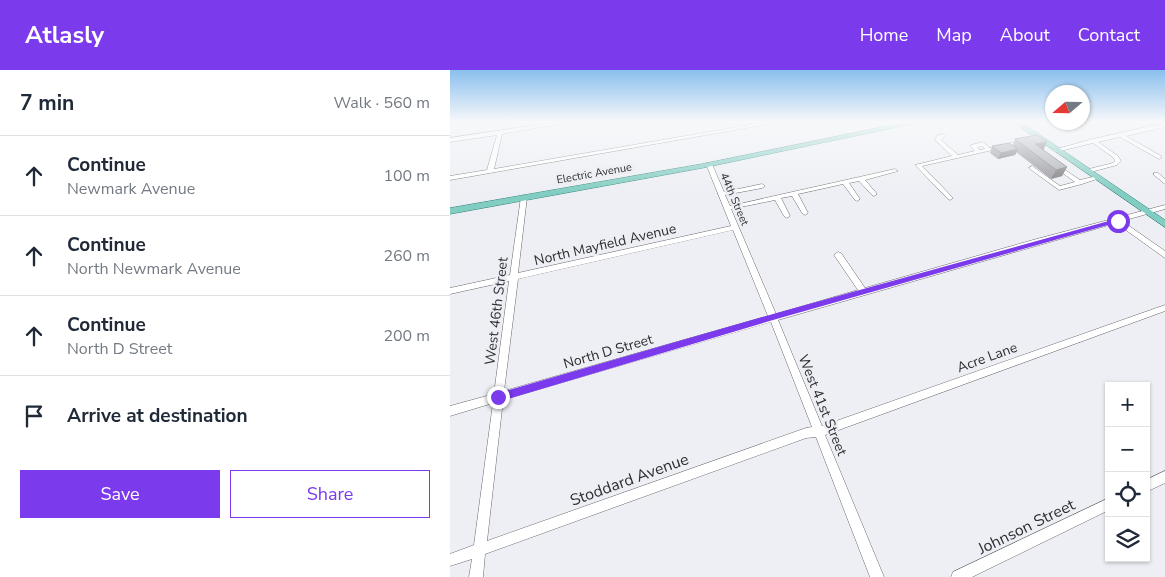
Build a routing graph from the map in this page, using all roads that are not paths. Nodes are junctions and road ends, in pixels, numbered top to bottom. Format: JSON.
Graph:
{"nodes":[{"id":1,"x":496,"y":146,"type":"edge"},
{"id":2,"x":630,"y":146,"type":"edge"},
{"id":3,"x":800,"y":146,"type":"edge"},
{"id":4,"x":944,"y":146,"type":"edge"},
{"id":5,"x":1010,"y":146,"type":"edge"},
{"id":6,"x":1050,"y":146,"type":"edge"},
{"id":7,"x":1074,"y":146,"type":"edge"},
{"id":8,"x":1100,"y":146,"type":"edge"},
{"id":9,"x":1139,"y":146,"type":"edge"},
{"id":10,"x":1056,"y":150,"type":"junction"},
{"id":11,"x":957,"y":157,"type":"junction"},
{"id":12,"x":1159,"y":157,"type":"dead end"},
{"id":13,"x":709,"y":164,"type":"junction"},
{"id":14,"x":1032,"y":168,"type":"dead end"},
{"id":15,"x":1059,"y":168,"type":"edge"},
{"id":16,"x":490,"y":171,"type":"junction"},
{"id":17,"x":895,"y":171,"type":"dead end"},
{"id":18,"x":1087,"y":171,"type":"junction"},
{"id":19,"x":1156,"y":174,"type":"dead end"},
{"id":20,"x":450,"y":178,"type":"edge"},
{"id":21,"x":1097,"y":178,"type":"junction"},
{"id":22,"x":861,"y":179,"type":"junction"},
{"id":23,"x":845,"y":182,"type":"junction"},
{"id":24,"x":1165,"y":182,"type":"edge"},
{"id":25,"x":1080,"y":183,"type":"junction"},
{"id":26,"x":762,"y":186,"type":"dead end"},
{"id":27,"x":794,"y":193,"type":"junction"},
{"id":28,"x":722,"y":194,"type":"junction"},
{"id":29,"x":874,"y":194,"type":"dead end"},
{"id":30,"x":524,"y":197,"type":"junction"},
{"id":31,"x":777,"y":197,"type":"junction"},
{"id":32,"x":950,"y":198,"type":"dead end"},
{"id":33,"x":857,"y":199,"type":"dead end"},
{"id":34,"x":1165,"y":207,"type":"edge"},
{"id":35,"x":728,"y":208,"type":"junction"},
{"id":36,"x":450,"y":211,"type":"edge"},
{"id":37,"x":805,"y":213,"type":"dead end"},
{"id":38,"x":1148,"y":213,"type":"junction"},
{"id":39,"x":787,"y":216,"type":"dead end"},
{"id":40,"x":1118,"y":221,"type":"junction"},
{"id":41,"x":1165,"y":224,"type":"edge"},
{"id":42,"x":736,"y":227,"type":"junction"},
{"id":43,"x":742,"y":243,"type":"joint"},
{"id":44,"x":838,"y":255,"type":"dead end"},
{"id":45,"x":1165,"y":255,"type":"edge"},
{"id":46,"x":514,"y":277,"type":"junction"},
{"id":47,"x":450,"y":292,"type":"edge"},
{"id":48,"x":862,"y":292,"type":"junction"},
{"id":49,"x":1165,"y":308,"type":"edge"},
{"id":50,"x":773,"y":317,"type":"junction"},
{"id":51,"x":498,"y":397,"type":"junction"},
{"id":52,"x":450,"y":411,"type":"edge"},
{"id":53,"x":819,"y":432,"type":"junction"},
{"id":54,"x":1164,"y":479,"type":"edge"},
{"id":55,"x":1150,"y":484,"type":"edge"},
{"id":56,"x":1105,"y":506,"type":"edge"},
{"id":57,"x":479,"y":549,"type":"junction"},
{"id":58,"x":450,"y":560,"type":"edge"},
{"id":59,"x":476,"y":577,"type":"edge"},
{"id":60,"x":877,"y":577,"type":"edge"},
{"id":61,"x":958,"y":577,"type":"edge"}],
"edges":[{"from":1,"to":16,"type":"street"},
{"from":2,"to":16,"type":"street"},
{"from":3,"to":13,"type":"main road","name":"Electric Avenue"},
{"from":4,"to":11,"type":"street"},
{"from":5,"to":11,"type":"street"},
{"from":6,"to":10,"type":"main road"},
{"from":7,"to":10,"type":"street"},
{"from":8,"to":18,"type":"street"},
{"from":9,"to":12,"type":"street"},
{"from":10,"to":18,"type":"main road"},
{"from":11,"to":32,"type":"street"},
{"from":13,"to":28,"type":"street","name":"44th Street"},
{"from":13,"to":30,"type":"main road","name":"Electric Avenue"},
{"from":14,"to":25,"type":"street"},
{"from":15,"to":25,"type":"street"},
{"from":16,"to":20,"type":"street"},
{"from":17,"to":22,"type":"street"},
{"from":18,"to":21,"type":"main road"},
{"from":19,"to":24,"type":"street"},
{"from":21,"to":25,"type":"street"},
{"from":21,"to":38,"type":"main road"},
{"from":22,"to":23,"type":"street"},
{"from":22,"to":29,"type":"street"},
{"from":23,"to":27,"type":"street"},
{"from":23,"to":33,"type":"street"},
{"from":26,"to":28,"type":"street"},
{"from":27,"to":31,"type":"street"},
{"from":27,"to":37,"type":"street"},
{"from":28,"to":35,"type":"street","name":"44th Street"},
{"from":30,"to":36,"type":"main road","name":"Electric Avenue"},
{"from":30,"to":46,"type":"street","name":"West 46th Street"},
{"from":31,"to":35,"type":"street"},
{"from":31,"to":39,"type":"street"},
{"from":34,"to":38,"type":"street","name":"North D Street"},
{"from":35,"to":42,"type":"street","name":"44th Street"},
{"from":38,"to":40,"type":"street","name":"North D Street"},
{"from":38,"to":41,"type":"main road"},
{"from":40,"to":45,"type":"street"},
{"from":40,"to":48,"type":"street","name":"North D Street"},
{"from":42,"to":43,"type":"street","name":"44th Street"},
{"from":42,"to":46,"type":"street","name":"North Mayfield Avenue"},
{"from":43,"to":50,"type":"street","name":"West 41st Street"},
{"from":44,"to":48,"type":"street"},
{"from":46,"to":47,"type":"street","name":"North Mayfield Avenue"},
{"from":46,"to":51,"type":"street","name":"West 46th Street"},
{"from":48,"to":50,"type":"street","name":"North D Street"},
{"from":49,"to":53,"type":"street","name":"Acre Lane"},
{"from":50,"to":51,"type":"street","name":"North D Street"},
{"from":50,"to":53,"type":"street","name":"West 41st Street"},
{"from":51,"to":52,"type":"street","name":"North D Street"},
{"from":51,"to":57,"type":"street","name":"West 46th Street"},
{"from":53,"to":57,"type":"street","name":"Stoddard Avenue"},
{"from":53,"to":60,"type":"street","name":"West 41st Street"},
{"from":54,"to":55,"type":"street"},
{"from":56,"to":61,"type":"street","name":"Johnson Street"},
{"from":57,"to":58,"type":"street","name":"Stoddard Avenue"},
{"from":57,"to":59,"type":"street","name":"West 46th Street"}]}
